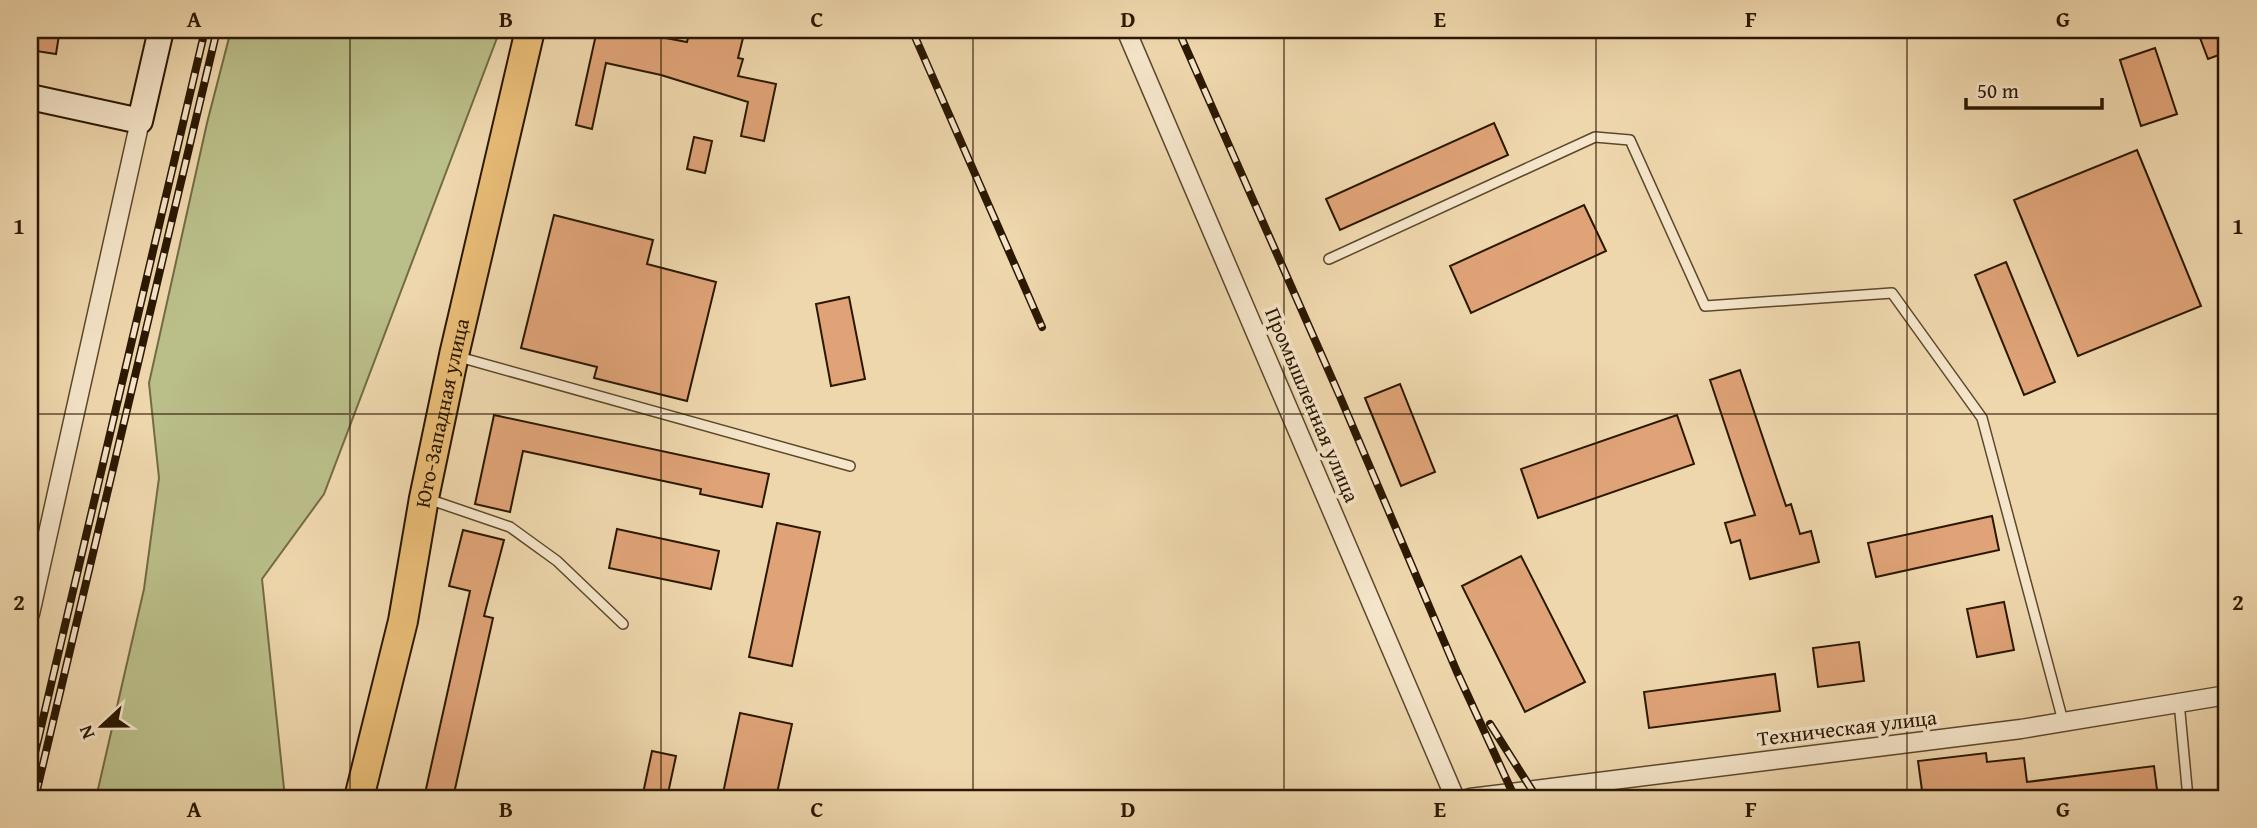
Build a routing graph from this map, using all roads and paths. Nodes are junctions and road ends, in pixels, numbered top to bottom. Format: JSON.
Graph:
{"nodes":[{"id":1,"x":161,"y":30,"type":"edge"},
{"id":2,"x":530,"y":30,"type":"edge"},
{"id":3,"x":1126,"y":30,"type":"edge"},
{"id":4,"x":30,"y":97,"type":"edge"},
{"id":5,"x":140,"y":121,"type":"junction"},
{"id":6,"x":1329,"y":258,"type":"dead end"},
{"id":7,"x":454,"y":355,"type":"junction"},
{"id":8,"x":850,"y":466,"type":"dead end"},
{"id":9,"x":424,"y":498,"type":"junction"},
{"id":10,"x":30,"y":614,"type":"edge"},
{"id":11,"x":623,"y":624,"type":"dead end"},
{"id":12,"x":2227,"y":695,"type":"edge"},
{"id":13,"x":2179,"y":702,"type":"junction"},
{"id":14,"x":2063,"y":721,"type":"junction"},
{"id":15,"x":359,"y":798,"type":"edge"},
{"id":16,"x":1455,"y":798,"type":"edge"},
{"id":17,"x":1470,"y":798,"type":"edge"},
{"id":18,"x":2188,"y":798,"type":"edge"}],
"edges":[{"from":1,"to":5,"type":"street"},
{"from":2,"to":7,"type":"main road","name":"Юго-Западная улица"},
{"from":3,"to":16,"type":"street","name":"Промышленная улица"},
{"from":4,"to":5,"type":"street"},
{"from":5,"to":10,"type":"street"},
{"from":6,"to":14,"type":"lane"},
{"from":7,"to":8,"type":"lane"},
{"from":7,"to":9,"type":"main road","name":"Юго-Западная улица"},
{"from":9,"to":11,"type":"lane"},
{"from":9,"to":15,"type":"main road","name":"Юго-Западная улица"},
{"from":12,"to":13,"type":"street","name":"Техническая улица"},
{"from":13,"to":14,"type":"street","name":"Техническая улица"},
{"from":13,"to":18,"type":"lane"},
{"from":14,"to":17,"type":"street","name":"Техническая улица"}]}
